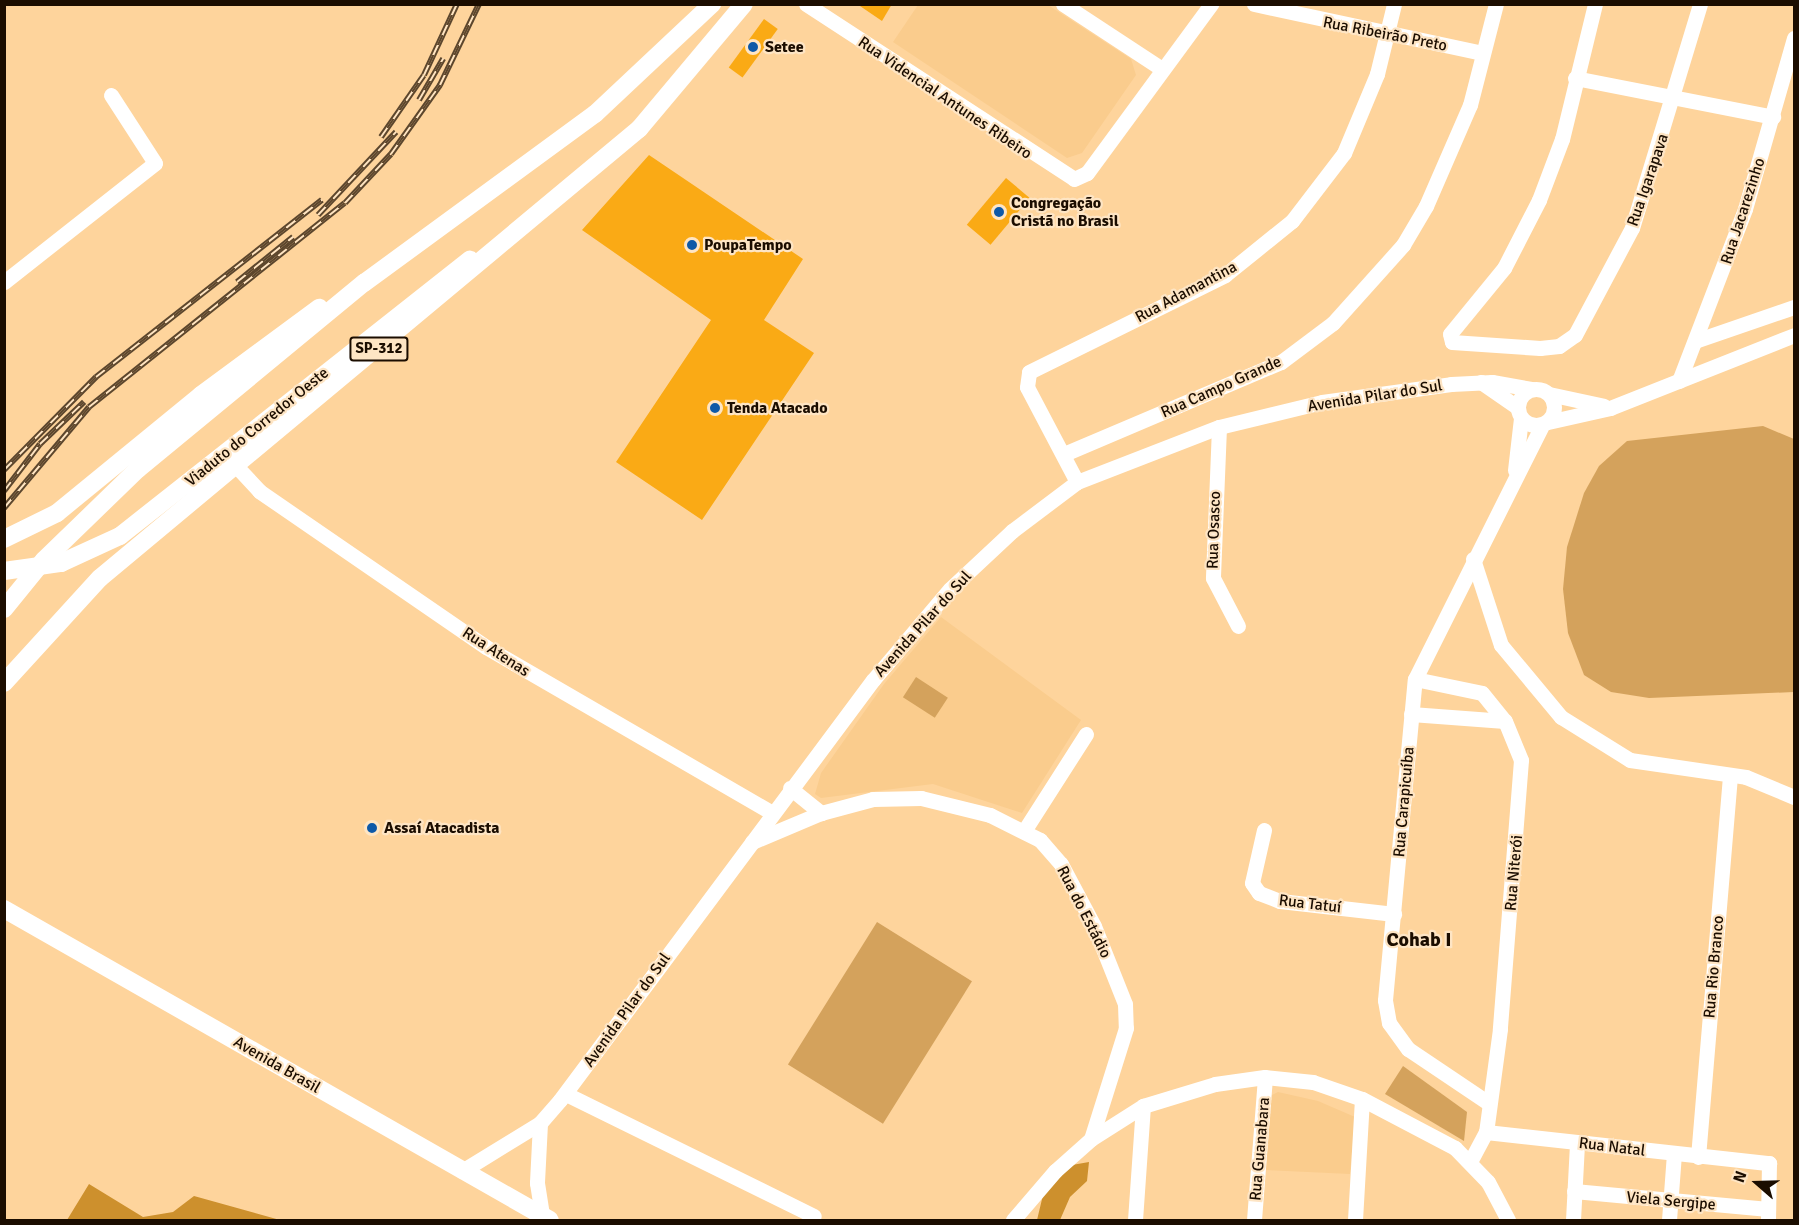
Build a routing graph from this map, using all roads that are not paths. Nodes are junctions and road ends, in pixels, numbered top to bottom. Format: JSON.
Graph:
{"nodes":[{"id":1,"x":712,"y":4,"type":"edge"},
{"id":2,"x":744,"y":4,"type":"edge"},
{"id":3,"x":806,"y":4,"type":"edge"},
{"id":4,"x":1063,"y":4,"type":"edge"},
{"id":5,"x":1211,"y":4,"type":"edge"},
{"id":6,"x":1254,"y":4,"type":"edge"},
{"id":7,"x":1394,"y":4,"type":"edge"},
{"id":8,"x":1496,"y":4,"type":"edge"},
{"id":9,"x":1595,"y":4,"type":"edge"},
{"id":10,"x":1700,"y":4,"type":"edge"},
{"id":11,"x":1387,"y":34,"type":"junction"},
{"id":12,"x":1794,"y":38,"type":"edge"},
{"id":13,"x":1482,"y":53,"type":"junction"},
{"id":14,"x":1162,"y":69,"type":"junction"},
{"id":15,"x":1575,"y":78,"type":"junction"},
{"id":16,"x":111,"y":95,"type":"dead end"},
{"id":17,"x":1674,"y":99,"type":"junction"},
{"id":18,"x":1773,"y":117,"type":"junction"},
{"id":19,"x":4,"y":282,"type":"edge"},
{"id":20,"x":364,"y":283,"type":"junction"},
{"id":21,"x":1794,"y":307,"type":"edge"},
{"id":22,"x":1794,"y":336,"type":"edge"},
{"id":23,"x":1695,"y":340,"type":"junction"},
{"id":24,"x":1679,"y":381,"type":"junction"},
{"id":25,"x":1481,"y":382,"type":"junction"},
{"id":26,"x":1532,"y":389,"type":"junction"},
{"id":27,"x":1549,"y":394,"type":"junction"},
{"id":28,"x":1610,"y":408,"type":"junction"},
{"id":29,"x":1519,"y":413,"type":"junction"},
{"id":30,"x":1545,"y":423,"type":"junction"},
{"id":31,"x":1219,"y":427,"type":"junction"},
{"id":32,"x":1064,"y":454,"type":"junction"},
{"id":33,"x":230,"y":462,"type":"junction"},
{"id":34,"x":1515,"y":476,"type":"junction"},
{"id":35,"x":1077,"y":482,"type":"junction"},
{"id":36,"x":4,"y":539,"type":"edge"},
{"id":37,"x":1473,"y":559,"type":"junction"},
{"id":38,"x":4,"y":572,"type":"edge"},
{"id":39,"x":4,"y":609,"type":"edge"},
{"id":40,"x":1238,"y":626,"type":"dead end"},
{"id":41,"x":1415,"y":679,"type":"junction"},
{"id":42,"x":4,"y":684,"type":"edge"},
{"id":43,"x":1412,"y":714,"type":"junction"},
{"id":44,"x":1505,"y":721,"type":"junction"},
{"id":45,"x":1086,"y":734,"type":"dead end"},
{"id":46,"x":1730,"y":777,"type":"junction"},
{"id":47,"x":790,"y":788,"type":"junction"},
{"id":48,"x":1794,"y":797,"type":"edge"},
{"id":49,"x":772,"y":813,"type":"junction"},
{"id":50,"x":821,"y":813,"type":"junction"},
{"id":51,"x":1264,"y":830,"type":"dead end"},
{"id":52,"x":1024,"y":831,"type":"junction"},
{"id":53,"x":751,"y":843,"type":"junction"},
{"id":54,"x":4,"y":909,"type":"edge"},
{"id":55,"x":1394,"y":914,"type":"junction"},
{"id":56,"x":1265,"y":1077,"type":"junction"},
{"id":57,"x":566,"y":1094,"type":"junction"},
{"id":58,"x":1362,"y":1099,"type":"junction"},
{"id":59,"x":1487,"y":1102,"type":"junction"},
{"id":60,"x":1143,"y":1106,"type":"junction"},
{"id":61,"x":540,"y":1123,"type":"junction"},
{"id":62,"x":1486,"y":1132,"type":"junction"},
{"id":63,"x":1091,"y":1139,"type":"junction"},
{"id":64,"x":1577,"y":1143,"type":"junction"},
{"id":65,"x":1674,"y":1154,"type":"junction"},
{"id":66,"x":1698,"y":1157,"type":"junction"},
{"id":67,"x":1471,"y":1160,"type":"junction"},
{"id":68,"x":462,"y":1171,"type":"junction"},
{"id":69,"x":1574,"y":1191,"type":"junction"},
{"id":70,"x":1670,"y":1201,"type":"junction"},
{"id":71,"x":1768,"y":1215,"type":"edge"},
{"id":72,"x":814,"y":1216,"type":"dead end"},
{"id":73,"x":546,"y":1218,"type":"edge"},
{"id":74,"x":1013,"y":1221,"type":"edge"},
{"id":75,"x":1136,"y":1221,"type":"edge"},
{"id":76,"x":1254,"y":1221,"type":"edge"},
{"id":77,"x":1355,"y":1221,"type":"edge"},
{"id":78,"x":1508,"y":1221,"type":"edge"},
{"id":79,"x":1573,"y":1221,"type":"edge"},
{"id":80,"x":1669,"y":1221,"type":"edge"}],
"edges":[{"from":1,"to":20,"type":"main road"},
{"from":2,"to":33,"type":"main road","number":"SP-312"},
{"from":3,"to":14,"type":"street","name":"Rua Videncial Antunes Ribeiro"},
{"from":4,"to":14,"type":"street"},
{"from":5,"to":14,"type":"street"},
{"from":6,"to":11,"type":"street","name":"Rua Ribeirão Preto"},
{"from":7,"to":11,"type":"street","name":"Rua Adamantina"},
{"from":8,"to":13,"type":"street","name":"Rua Campo Grande"},
{"from":9,"to":15,"type":"street"},
{"from":10,"to":17,"type":"street","name":"Rua Igarapava"},
{"from":11,"to":13,"type":"street","name":"Rua Ribeirão Preto"},
{"from":11,"to":32,"type":"street","name":"Rua Adamantina"},
{"from":12,"to":18,"type":"street","name":"Rua Jacarezinho"},
{"from":13,"to":32,"type":"street","name":"Rua Campo Grande"},
{"from":15,"to":17,"type":"street"},
{"from":15,"to":17,"type":"street","name":"Rua Igarapava"},
{"from":16,"to":19,"type":"street"},
{"from":17,"to":18,"type":"street"},
{"from":18,"to":23,"type":"street","name":"Rua Jacarezinho"},
{"from":20,"to":36,"type":"main road"},
{"from":20,"to":39,"type":"main road"},
{"from":21,"to":23,"type":"street"},
{"from":22,"to":24,"type":"street"},
{"from":23,"to":24,"type":"street","name":"Rua Jacarezinho"},
{"from":24,"to":28,"type":"street"},
{"from":25,"to":26,"type":"street","name":"Avenida Pilar do Sul"},
{"from":25,"to":29,"type":"street"},
{"from":25,"to":31,"type":"street","name":"Avenida Pilar do Sul"},
{"from":26,"to":27,"type":"street","name":"Avenida Pilar do Sul"},
{"from":26,"to":29,"type":"street"},
{"from":27,"to":28,"type":"street","name":"Avenida Pilar do Sul"},
{"from":27,"to":30,"type":"street"},
{"from":28,"to":30,"type":"street"},
{"from":29,"to":30,"type":"street"},
{"from":29,"to":34,"type":"street","name":"Rua Carapicuíba"},
{"from":30,"to":34,"type":"street","name":"Rua Carapicuíba"},
{"from":31,"to":35,"type":"street","name":"Avenida Pilar do Sul"},
{"from":31,"to":40,"type":"street","name":"Rua Osasco"},
{"from":32,"to":35,"type":"street"},
{"from":33,"to":38,"type":"main road","name":"Viaduto do Corredor Oeste"},
{"from":33,"to":42,"type":"main road","number":"SP-312"},
{"from":33,"to":49,"type":"street","name":"Rua Atenas"},
{"from":34,"to":37,"type":"street","name":"Rua Carapicuíba"},
{"from":35,"to":47,"type":"street","name":"Avenida Pilar do Sul"},
{"from":37,"to":41,"type":"street","name":"Rua Carapicuíba"},
{"from":37,"to":46,"type":"street"},
{"from":41,"to":43,"type":"street","name":"Rua Carapicuíba"},
{"from":41,"to":44,"type":"street","name":"Rua Niterói"},
{"from":43,"to":44,"type":"street"},
{"from":43,"to":55,"type":"street","name":"Rua Carapicuíba"},
{"from":44,"to":59,"type":"street","name":"Rua Niterói"},
{"from":45,"to":52,"type":"street"},
{"from":46,"to":48,"type":"street"},
{"from":46,"to":66,"type":"street","name":"Rua Rio Branco"},
{"from":47,"to":49,"type":"street","name":"Avenida Pilar do Sul"},
{"from":47,"to":50,"type":"street"},
{"from":49,"to":53,"type":"street","name":"Avenida Pilar do Sul"},
{"from":50,"to":52,"type":"street","name":"Rua do Estádio"},
{"from":50,"to":53,"type":"street","name":"Rua do Estádio"},
{"from":51,"to":55,"type":"street","name":"Rua Tatuí"},
{"from":52,"to":63,"type":"street","name":"Rua do Estádio"},
{"from":53,"to":57,"type":"street","name":"Avenida Pilar do Sul"},
{"from":54,"to":68,"type":"main road","name":"Avenida Brasil"},
{"from":55,"to":59,"type":"street","name":"Rua Carapicuíba"},
{"from":56,"to":58,"type":"street"},
{"from":56,"to":60,"type":"street"},
{"from":56,"to":76,"type":"street","name":"Rua Guanabara"},
{"from":57,"to":61,"type":"street","name":"Avenida Pilar do Sul"},
{"from":57,"to":72,"type":"street"},
{"from":58,"to":67,"type":"street"},
{"from":58,"to":77,"type":"street"},
{"from":59,"to":62,"type":"street","name":"Rua Niterói"},
{"from":60,"to":63,"type":"street"},
{"from":60,"to":75,"type":"street"},
{"from":61,"to":68,"type":"street","name":"Avenida Pilar do Sul"},
{"from":61,"to":73,"type":"street"},
{"from":62,"to":64,"type":"street","name":"Rua Natal"},
{"from":62,"to":67,"type":"street"},
{"from":63,"to":74,"type":"street"},
{"from":64,"to":65,"type":"street","name":"Rua Natal"},
{"from":64,"to":69,"type":"street"},
{"from":65,"to":66,"type":"street","name":"Rua Natal"},
{"from":65,"to":70,"type":"street"},
{"from":66,"to":71,"type":"street","name":"Rua Natal"},
{"from":67,"to":78,"type":"street"},
{"from":68,"to":73,"type":"main road","name":"Avenida Brasil"},
{"from":69,"to":70,"type":"street","name":"Viela Sergipe"},
{"from":69,"to":79,"type":"street"},
{"from":70,"to":71,"type":"street","name":"Viela Sergipe"},
{"from":70,"to":80,"type":"street"}]}
